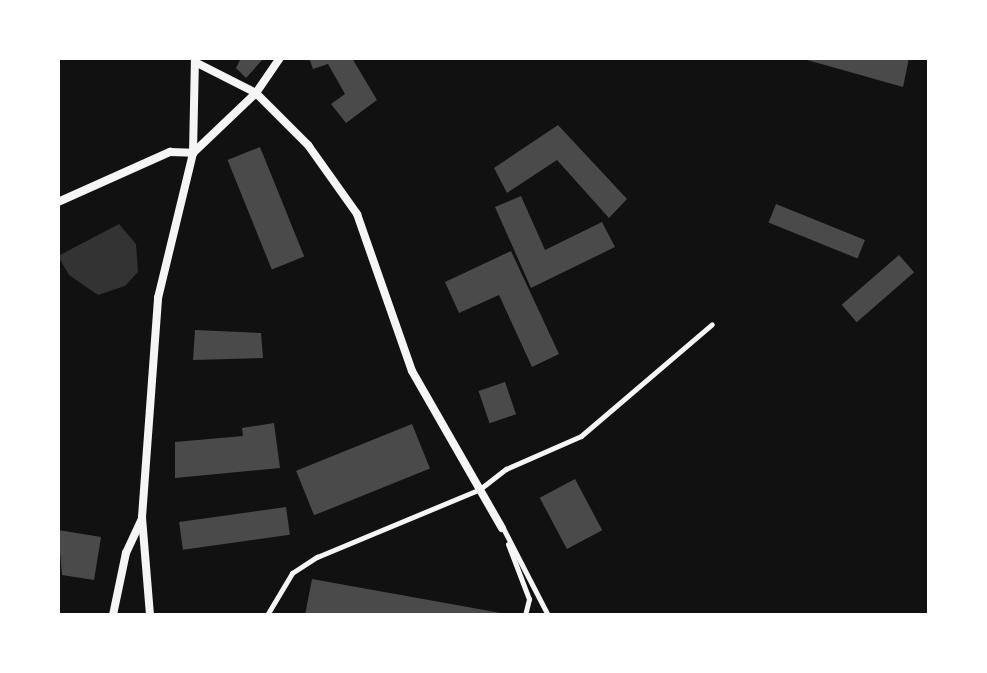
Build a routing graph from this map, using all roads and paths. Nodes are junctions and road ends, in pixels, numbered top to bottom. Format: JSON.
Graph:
{"nodes":[{"id":1,"x":280,"y":58,"type":"edge"},
{"id":2,"x":195,"y":60,"type":"edge"},
{"id":3,"x":256,"y":93,"type":"junction"},
{"id":4,"x":193,"y":153,"type":"junction"},
{"id":5,"x":58,"y":202,"type":"edge"},
{"id":6,"x":712,"y":324,"type":"dead end"},
{"id":7,"x":480,"y":489,"type":"junction"},
{"id":8,"x":142,"y":517,"type":"junction"},
{"id":9,"x":502,"y":528,"type":"junction"},
{"id":10,"x":113,"y":615,"type":"edge"},
{"id":11,"x":150,"y":615,"type":"edge"},
{"id":12,"x":267,"y":615,"type":"edge"},
{"id":13,"x":525,"y":615,"type":"edge"},
{"id":14,"x":548,"y":615,"type":"edge"}],
"edges":[{"from":1,"to":3,"type":"street"},
{"from":2,"to":3,"type":"street"},
{"from":2,"to":4,"type":"street"},
{"from":3,"to":4,"type":"street"},
{"from":3,"to":7,"type":"street"},
{"from":4,"to":5,"type":"street"},
{"from":4,"to":8,"type":"street"},
{"from":6,"to":7,"type":"lane"},
{"from":7,"to":9,"type":"street"},
{"from":7,"to":12,"type":"lane"},
{"from":8,"to":10,"type":"street"},
{"from":8,"to":11,"type":"street"},
{"from":9,"to":13,"type":"lane"},
{"from":9,"to":14,"type":"lane"}]}
